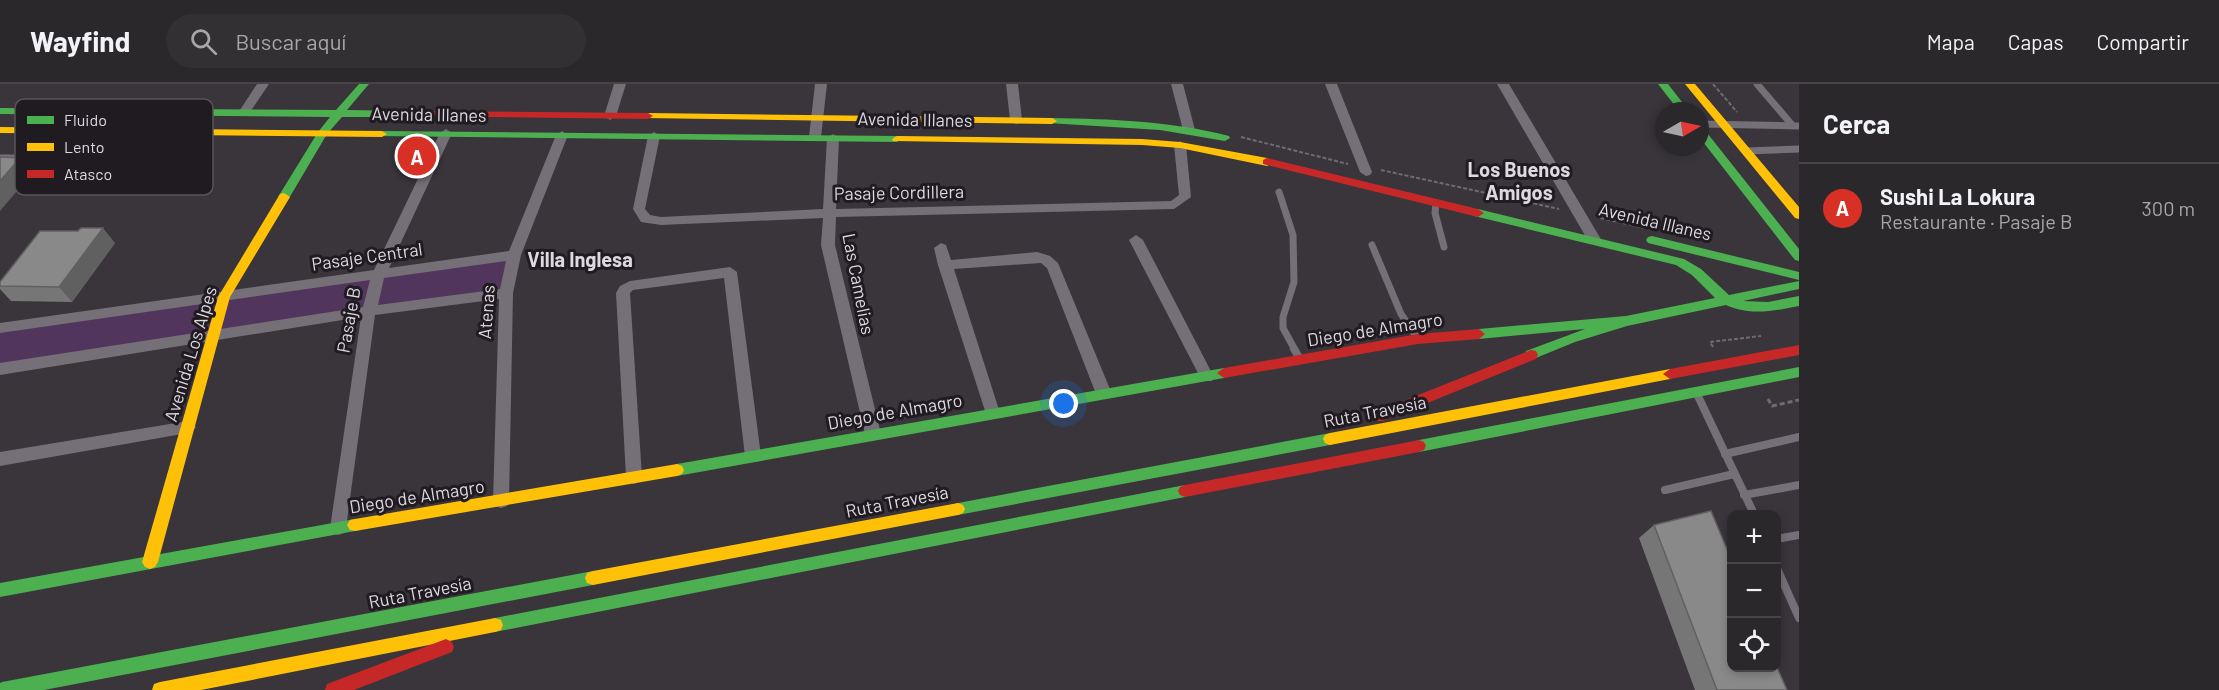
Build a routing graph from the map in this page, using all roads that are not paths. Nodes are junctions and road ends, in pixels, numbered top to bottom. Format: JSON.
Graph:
{"nodes":[{"id":1,"x":263,"y":84,"type":"edge"},
{"id":2,"x":364,"y":84,"type":"edge"},
{"id":3,"x":620,"y":84,"type":"edge"},
{"id":4,"x":821,"y":84,"type":"edge"},
{"id":5,"x":1011,"y":84,"type":"edge"},
{"id":6,"x":1177,"y":84,"type":"edge"},
{"id":7,"x":1331,"y":84,"type":"edge"},
{"id":8,"x":1503,"y":84,"type":"edge"},
{"id":9,"x":1663,"y":84,"type":"edge"},
{"id":10,"x":1690,"y":84,"type":"edge"},
{"id":11,"x":1758,"y":84,"type":"edge"},
{"id":12,"x":1677,"y":102,"type":"edge"},
{"id":13,"x":0,"y":111,"type":"edge"},
{"id":14,"x":15,"y":111,"type":"edge"},
{"id":15,"x":213,"y":113,"type":"edge"},
{"id":16,"x":244,"y":113,"type":"junction"},
{"id":17,"x":339,"y":114,"type":"junction"},
{"id":18,"x":610,"y":116,"type":"junction"},
{"id":19,"x":817,"y":117,"type":"junction"},
{"id":20,"x":1016,"y":120,"type":"junction"},
{"id":21,"x":1709,"y":124,"type":"edge"},
{"id":22,"x":1722,"y":124,"type":"junction"},
{"id":23,"x":1796,"y":126,"type":"edge"},
{"id":24,"x":0,"y":130,"type":"edge"},
{"id":25,"x":15,"y":130,"type":"edge"},
{"id":26,"x":1189,"y":130,"type":"junction"},
{"id":27,"x":213,"y":131,"type":"edge"},
{"id":28,"x":323,"y":132,"type":"junction"},
{"id":29,"x":446,"y":133,"type":"junction"},
{"id":30,"x":562,"y":135,"type":"junction"},
{"id":31,"x":654,"y":136,"type":"junction"},
{"id":32,"x":815,"y":137,"type":"junction"},
{"id":33,"x":834,"y":138,"type":"junction"},
{"id":34,"x":1709,"y":142,"type":"edge"},
{"id":35,"x":1180,"y":144,"type":"junction"},
{"id":36,"x":1799,"y":149,"type":"edge"},
{"id":37,"x":1743,"y":151,"type":"junction"},
{"id":38,"x":1366,"y":172,"type":"junction"},
{"id":39,"x":1279,"y":192,"type":"dead end"},
{"id":40,"x":1493,"y":202,"type":"dead end"},
{"id":41,"x":1436,"y":203,"type":"junction"},
{"id":42,"x":828,"y":213,"type":"junction"},
{"id":43,"x":1799,"y":215,"type":"edge"},
{"id":44,"x":1563,"y":219,"type":"dead end"},
{"id":45,"x":1586,"y":224,"type":"junction"},
{"id":46,"x":1608,"y":230,"type":"dead end"},
{"id":47,"x":1642,"y":238,"type":"dead end"},
{"id":48,"x":1136,"y":240,"type":"dead end"},
{"id":49,"x":1595,"y":241,"type":"junction"},
{"id":50,"x":1372,"y":245,"type":"dead end"},
{"id":51,"x":941,"y":248,"type":"dead end"},
{"id":52,"x":1444,"y":248,"type":"dead end"},
{"id":53,"x":514,"y":255,"type":"junction"},
{"id":54,"x":1799,"y":257,"type":"edge"},
{"id":55,"x":945,"y":266,"type":"junction"},
{"id":56,"x":378,"y":276,"type":"junction"},
{"id":57,"x":1799,"y":276,"type":"edge"},
{"id":58,"x":1799,"y":285,"type":"edge"},
{"id":59,"x":506,"y":292,"type":"junction"},
{"id":60,"x":224,"y":297,"type":"junction"},
{"id":61,"x":1725,"y":299,"type":"junction"},
{"id":62,"x":1799,"y":301,"type":"edge"},
{"id":63,"x":369,"y":311,"type":"junction"},
{"id":64,"x":1626,"y":321,"type":"junction"},
{"id":65,"x":0,"y":328,"type":"edge"},
{"id":66,"x":212,"y":335,"type":"junction"},
{"id":67,"x":1418,"y":339,"type":"junction"},
{"id":68,"x":1799,"y":350,"type":"edge"},
{"id":69,"x":1300,"y":360,"type":"junction"},
{"id":70,"x":0,"y":369,"type":"edge"},
{"id":71,"x":1799,"y":372,"type":"edge"},
{"id":72,"x":1207,"y":377,"type":"junction"},
{"id":73,"x":1696,"y":392,"type":"junction"},
{"id":74,"x":1104,"y":394,"type":"junction"},
{"id":75,"x":992,"y":413,"type":"junction"},
{"id":76,"x":188,"y":427,"type":"junction"},
{"id":77,"x":873,"y":434,"type":"junction"},
{"id":78,"x":1799,"y":437,"type":"edge"},
{"id":79,"x":1307,"y":443,"type":"junction"},
{"id":80,"x":1725,"y":454,"type":"junction"},
{"id":81,"x":753,"y":456,"type":"junction"},
{"id":82,"x":0,"y":459,"type":"edge"},
{"id":83,"x":1734,"y":474,"type":"junction"},
{"id":84,"x":634,"y":477,"type":"junction"},
{"id":85,"x":1799,"y":485,"type":"edge"},
{"id":86,"x":1665,"y":490,"type":"dead end"},
{"id":87,"x":1744,"y":495,"type":"junction"},
{"id":88,"x":501,"y":501,"type":"junction"},
{"id":89,"x":1752,"y":510,"type":"edge"},
{"id":90,"x":338,"y":528,"type":"junction"},
{"id":91,"x":1799,"y":535,"type":"edge"},
{"id":92,"x":1781,"y":538,"type":"edge"},
{"id":93,"x":150,"y":562,"type":"junction"},
{"id":94,"x":1781,"y":577,"type":"edge"},
{"id":95,"x":0,"y":590,"type":"edge"},
{"id":96,"x":1799,"y":618,"type":"edge"},
{"id":97,"x":505,"y":623,"type":"junction"},
{"id":98,"x":2,"y":690,"type":"edge"},
{"id":99,"x":160,"y":690,"type":"edge"},
{"id":100,"x":333,"y":690,"type":"edge"}],
"edges":[{"from":1,"to":16,"type":"street"},
{"from":2,"to":17,"type":"main road","name":"Avenida Los Alpes"},
{"from":3,"to":18,"type":"street"},
{"from":4,"to":19,"type":"street"},
{"from":5,"to":20,"type":"street"},
{"from":6,"to":26,"type":"street"},
{"from":7,"to":38,"type":"street"},
{"from":8,"to":45,"type":"street"},
{"from":9,"to":12,"type":"main road"},
{"from":10,"to":22,"type":"main road"},
{"from":11,"to":23,"type":"lane"},
{"from":13,"to":14,"type":"main road","name":"Avenida Illanes"},
{"from":15,"to":16,"type":"main road","name":"Avenida Illanes"},
{"from":16,"to":17,"type":"main road","name":"Avenida Illanes"},
{"from":17,"to":18,"type":"main road","name":"Avenida Illanes"},
{"from":17,"to":28,"type":"main road","name":"Avenida Los Alpes"},
{"from":18,"to":19,"type":"main road","name":"Avenida Illanes"},
{"from":19,"to":20,"type":"main road","name":"Avenida Illanes"},
{"from":19,"to":32,"type":"street"},
{"from":20,"to":26,"type":"main road","name":"Avenida Illanes"},
{"from":21,"to":22,"type":"lane"},
{"from":22,"to":23,"type":"lane"},
{"from":22,"to":37,"type":"main road"},
{"from":24,"to":25,"type":"main road","name":"Avenida Illanes"},
{"from":26,"to":38,"type":"main road","name":"Avenida Illanes"},
{"from":27,"to":28,"type":"main road","name":"Avenida Illanes"},
{"from":28,"to":29,"type":"main road","name":"Avenida Illanes"},
{"from":28,"to":60,"type":"main road","name":"Avenida Los Alpes"},
{"from":29,"to":30,"type":"main road","name":"Avenida Illanes"},
{"from":29,"to":56,"type":"street","name":"Pasaje B"},
{"from":30,"to":31,"type":"main road","name":"Avenida Illanes"},
{"from":30,"to":53,"type":"street","name":"Atenas"},
{"from":31,"to":32,"type":"main road","name":"Avenida Illanes"},
{"from":31,"to":42,"type":"street","name":"Pasaje Cordillera"},
{"from":32,"to":33,"type":"main road","name":"Avenida Illanes"},
{"from":33,"to":35,"type":"main road","name":"Avenida Illanes"},
{"from":33,"to":42,"type":"street","name":"Las Camelias"},
{"from":34,"to":54,"type":"main road"},
{"from":35,"to":41,"type":"main road","name":"Avenida Illanes"},
{"from":35,"to":42,"type":"street","name":"Pasaje Cordillera"},
{"from":36,"to":37,"type":"lane"},
{"from":37,"to":43,"type":"main road"},
{"from":38,"to":40,"type":"main road","name":"Avenida Illanes"},
{"from":39,"to":69,"type":"lane"},
{"from":41,"to":49,"type":"main road","name":"Avenida Illanes"},
{"from":41,"to":52,"type":"lane"},
{"from":42,"to":77,"type":"street","name":"Las Camelias"},
{"from":44,"to":45,"type":"main road","name":"Avenida Illanes"},
{"from":45,"to":46,"type":"main road","name":"Avenida Illanes"},
{"from":45,"to":49,"type":"street"},
{"from":47,"to":57,"type":"main road","name":"Avenida Illanes"},
{"from":48,"to":72,"type":"street"},
{"from":49,"to":61,"type":"main road","name":"Avenida Illanes"},
{"from":50,"to":67,"type":"lane"},
{"from":51,"to":55,"type":"street"},
{"from":53,"to":56,"type":"street","name":"Pasaje Central"},
{"from":53,"to":59,"type":"street","name":"Atenas"},
{"from":55,"to":74,"type":"street"},
{"from":55,"to":75,"type":"street"},
{"from":56,"to":60,"type":"street","name":"Pasaje Central"},
{"from":56,"to":63,"type":"street","name":"Pasaje B"},
{"from":58,"to":61,"type":"main road","name":"Diego de Almagro"},
{"from":59,"to":63,"type":"street"},
{"from":59,"to":88,"type":"street","name":"Atenas"},
{"from":60,"to":65,"type":"street","name":"Pasaje Central"},
{"from":60,"to":66,"type":"main road","name":"Avenida Los Alpes"},
{"from":61,"to":62,"type":"main road","name":"Avenida Illanes"},
{"from":61,"to":64,"type":"main road","name":"Diego de Almagro"},
{"from":63,"to":66,"type":"street"},
{"from":63,"to":90,"type":"street","name":"Pasaje B"},
{"from":64,"to":67,"type":"main road","name":"Diego de Almagro"},
{"from":64,"to":79,"type":"main road"},
{"from":66,"to":70,"type":"street"},
{"from":66,"to":76,"type":"main road","name":"Avenida Los Alpes"},
{"from":67,"to":69,"type":"main road","name":"Diego de Almagro"},
{"from":68,"to":79,"type":"main road","name":"Ruta Travesía"},
{"from":69,"to":72,"type":"main road","name":"Diego de Almagro"},
{"from":71,"to":73,"type":"main road"},
{"from":72,"to":74,"type":"main road","name":"Diego de Almagro"},
{"from":73,"to":80,"type":"lane"},
{"from":73,"to":97,"type":"main road"},
{"from":74,"to":75,"type":"main road","name":"Diego de Almagro"},
{"from":75,"to":77,"type":"main road","name":"Diego de Almagro"},
{"from":76,"to":82,"type":"street"},
{"from":76,"to":93,"type":"main road","name":"Avenida Los Alpes"},
{"from":77,"to":81,"type":"main road","name":"Diego de Almagro"},
{"from":78,"to":80,"type":"lane"},
{"from":79,"to":98,"type":"main road","name":"Ruta Travesía"},
{"from":80,"to":83,"type":"lane"},
{"from":81,"to":84,"type":"main road","name":"Diego de Almagro"},
{"from":81,"to":84,"type":"street"},
{"from":83,"to":86,"type":"lane"},
{"from":83,"to":87,"type":"lane"},
{"from":84,"to":88,"type":"main road","name":"Diego de Almagro"},
{"from":85,"to":87,"type":"lane"},
{"from":87,"to":89,"type":"lane"},
{"from":88,"to":90,"type":"main road","name":"Diego de Almagro"},
{"from":90,"to":93,"type":"main road","name":"Diego de Almagro"},
{"from":91,"to":92,"type":"lane"},
{"from":93,"to":95,"type":"main road","name":"Diego de Almagro"},
{"from":94,"to":96,"type":"lane"},
{"from":97,"to":99,"type":"main road"},
{"from":97,"to":100,"type":"main road"}]}
